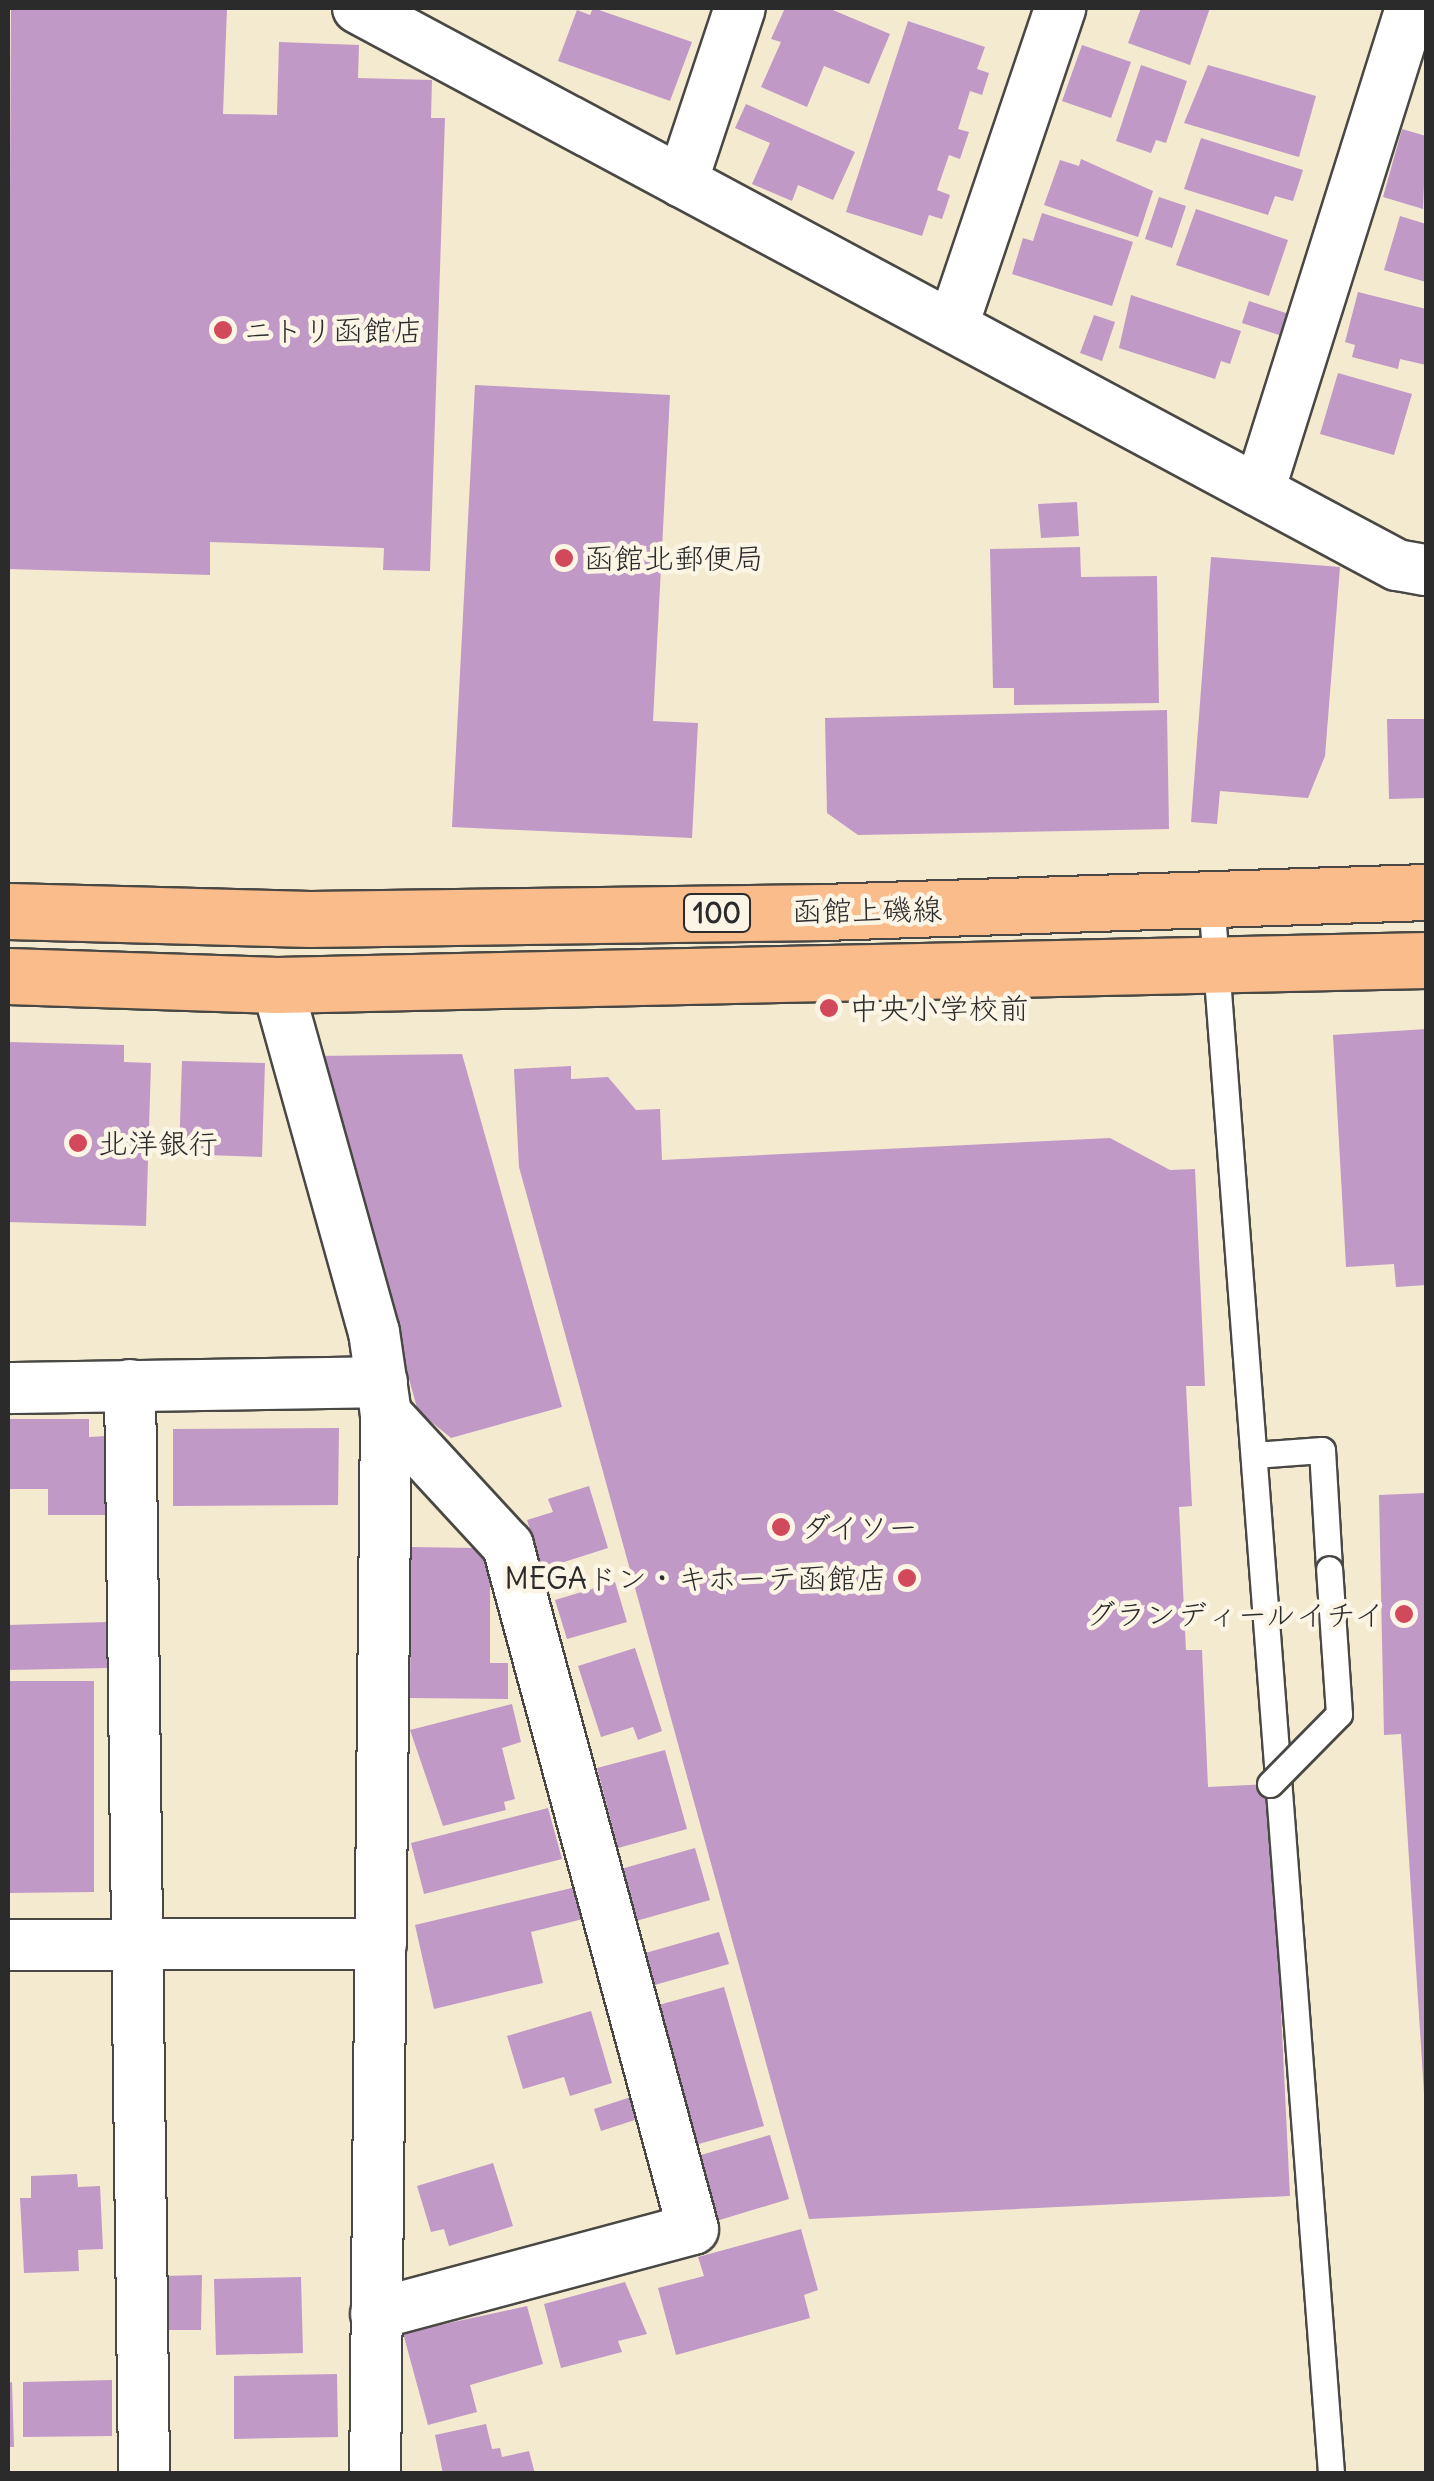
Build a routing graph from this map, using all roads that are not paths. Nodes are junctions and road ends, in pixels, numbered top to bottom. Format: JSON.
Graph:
{"nodes":[{"id":1,"x":358,"y":8,"type":"edge"},
{"id":2,"x":740,"y":8,"type":"edge"},
{"id":3,"x":1060,"y":8,"type":"edge"},
{"id":4,"x":1411,"y":8,"type":"edge"},
{"id":5,"x":414,"y":21,"type":"edge"},
{"id":6,"x":682,"y":182,"type":"junction"},
{"id":7,"x":953,"y":325,"type":"junction"},
{"id":8,"x":1259,"y":491,"type":"junction"},
{"id":9,"x":1426,"y":570,"type":"edge"},
{"id":10,"x":1426,"y":892,"type":"edge"},
{"id":11,"x":1211,"y":900,"type":"junction"},
{"id":12,"x":8,"y":910,"type":"edge"},
{"id":13,"x":734,"y":913,"type":"junction"},
{"id":14,"x":1426,"y":960,"type":"edge"},
{"id":15,"x":1216,"y":965,"type":"junction"},
{"id":16,"x":8,"y":976,"type":"edge"},
{"id":17,"x":735,"y":976,"type":"junction"},
{"id":18,"x":277,"y":985,"type":"junction"},
{"id":19,"x":130,"y":1385,"type":"junction"},
{"id":20,"x":8,"y":1388,"type":"edge"},
{"id":21,"x":384,"y":1398,"type":"junction"},
{"id":22,"x":1254,"y":1455,"type":"junction"},
{"id":23,"x":1270,"y":1784,"type":"dead end"},
{"id":24,"x":134,"y":1943,"type":"junction"},
{"id":25,"x":381,"y":1944,"type":"junction"},
{"id":26,"x":8,"y":1946,"type":"edge"},
{"id":27,"x":376,"y":2314,"type":"junction"},
{"id":28,"x":144,"y":2474,"type":"edge"},
{"id":29,"x":375,"y":2474,"type":"edge"},
{"id":30,"x":1331,"y":2474,"type":"edge"}],
"edges":[{"from":1,"to":5,"type":"street"},
{"from":2,"to":6,"type":"street"},
{"from":3,"to":7,"type":"street"},
{"from":4,"to":8,"type":"street"},
{"from":5,"to":6,"type":"street"},
{"from":6,"to":7,"type":"street"},
{"from":7,"to":8,"type":"street"},
{"from":8,"to":9,"type":"street"},
{"from":10,"to":11,"type":"main road","name":"函館上磯線","number":"100"},
{"from":11,"to":13,"type":"main road","name":"函館上磯線","number":"100"},
{"from":11,"to":15,"type":"lane"},
{"from":12,"to":13,"type":"main road","name":"函館上磯線","number":"100"},
{"from":13,"to":17,"type":"lane"},
{"from":14,"to":15,"type":"main road","number":"100"},
{"from":15,"to":17,"type":"main road","number":"100"},
{"from":15,"to":22,"type":"lane"},
{"from":16,"to":18,"type":"main road","number":"100"},
{"from":17,"to":18,"type":"main road","number":"100"},
{"from":18,"to":21,"type":"street"},
{"from":19,"to":20,"type":"street"},
{"from":19,"to":21,"type":"street"},
{"from":19,"to":24,"type":"street"},
{"from":21,"to":25,"type":"street"},
{"from":21,"to":27,"type":"street"},
{"from":22,"to":23,"type":"lane","bridge":true},
{"from":22,"to":30,"type":"lane"},
{"from":24,"to":25,"type":"street"},
{"from":24,"to":26,"type":"street"},
{"from":24,"to":28,"type":"street"},
{"from":25,"to":27,"type":"street"},
{"from":27,"to":29,"type":"street"}]}
